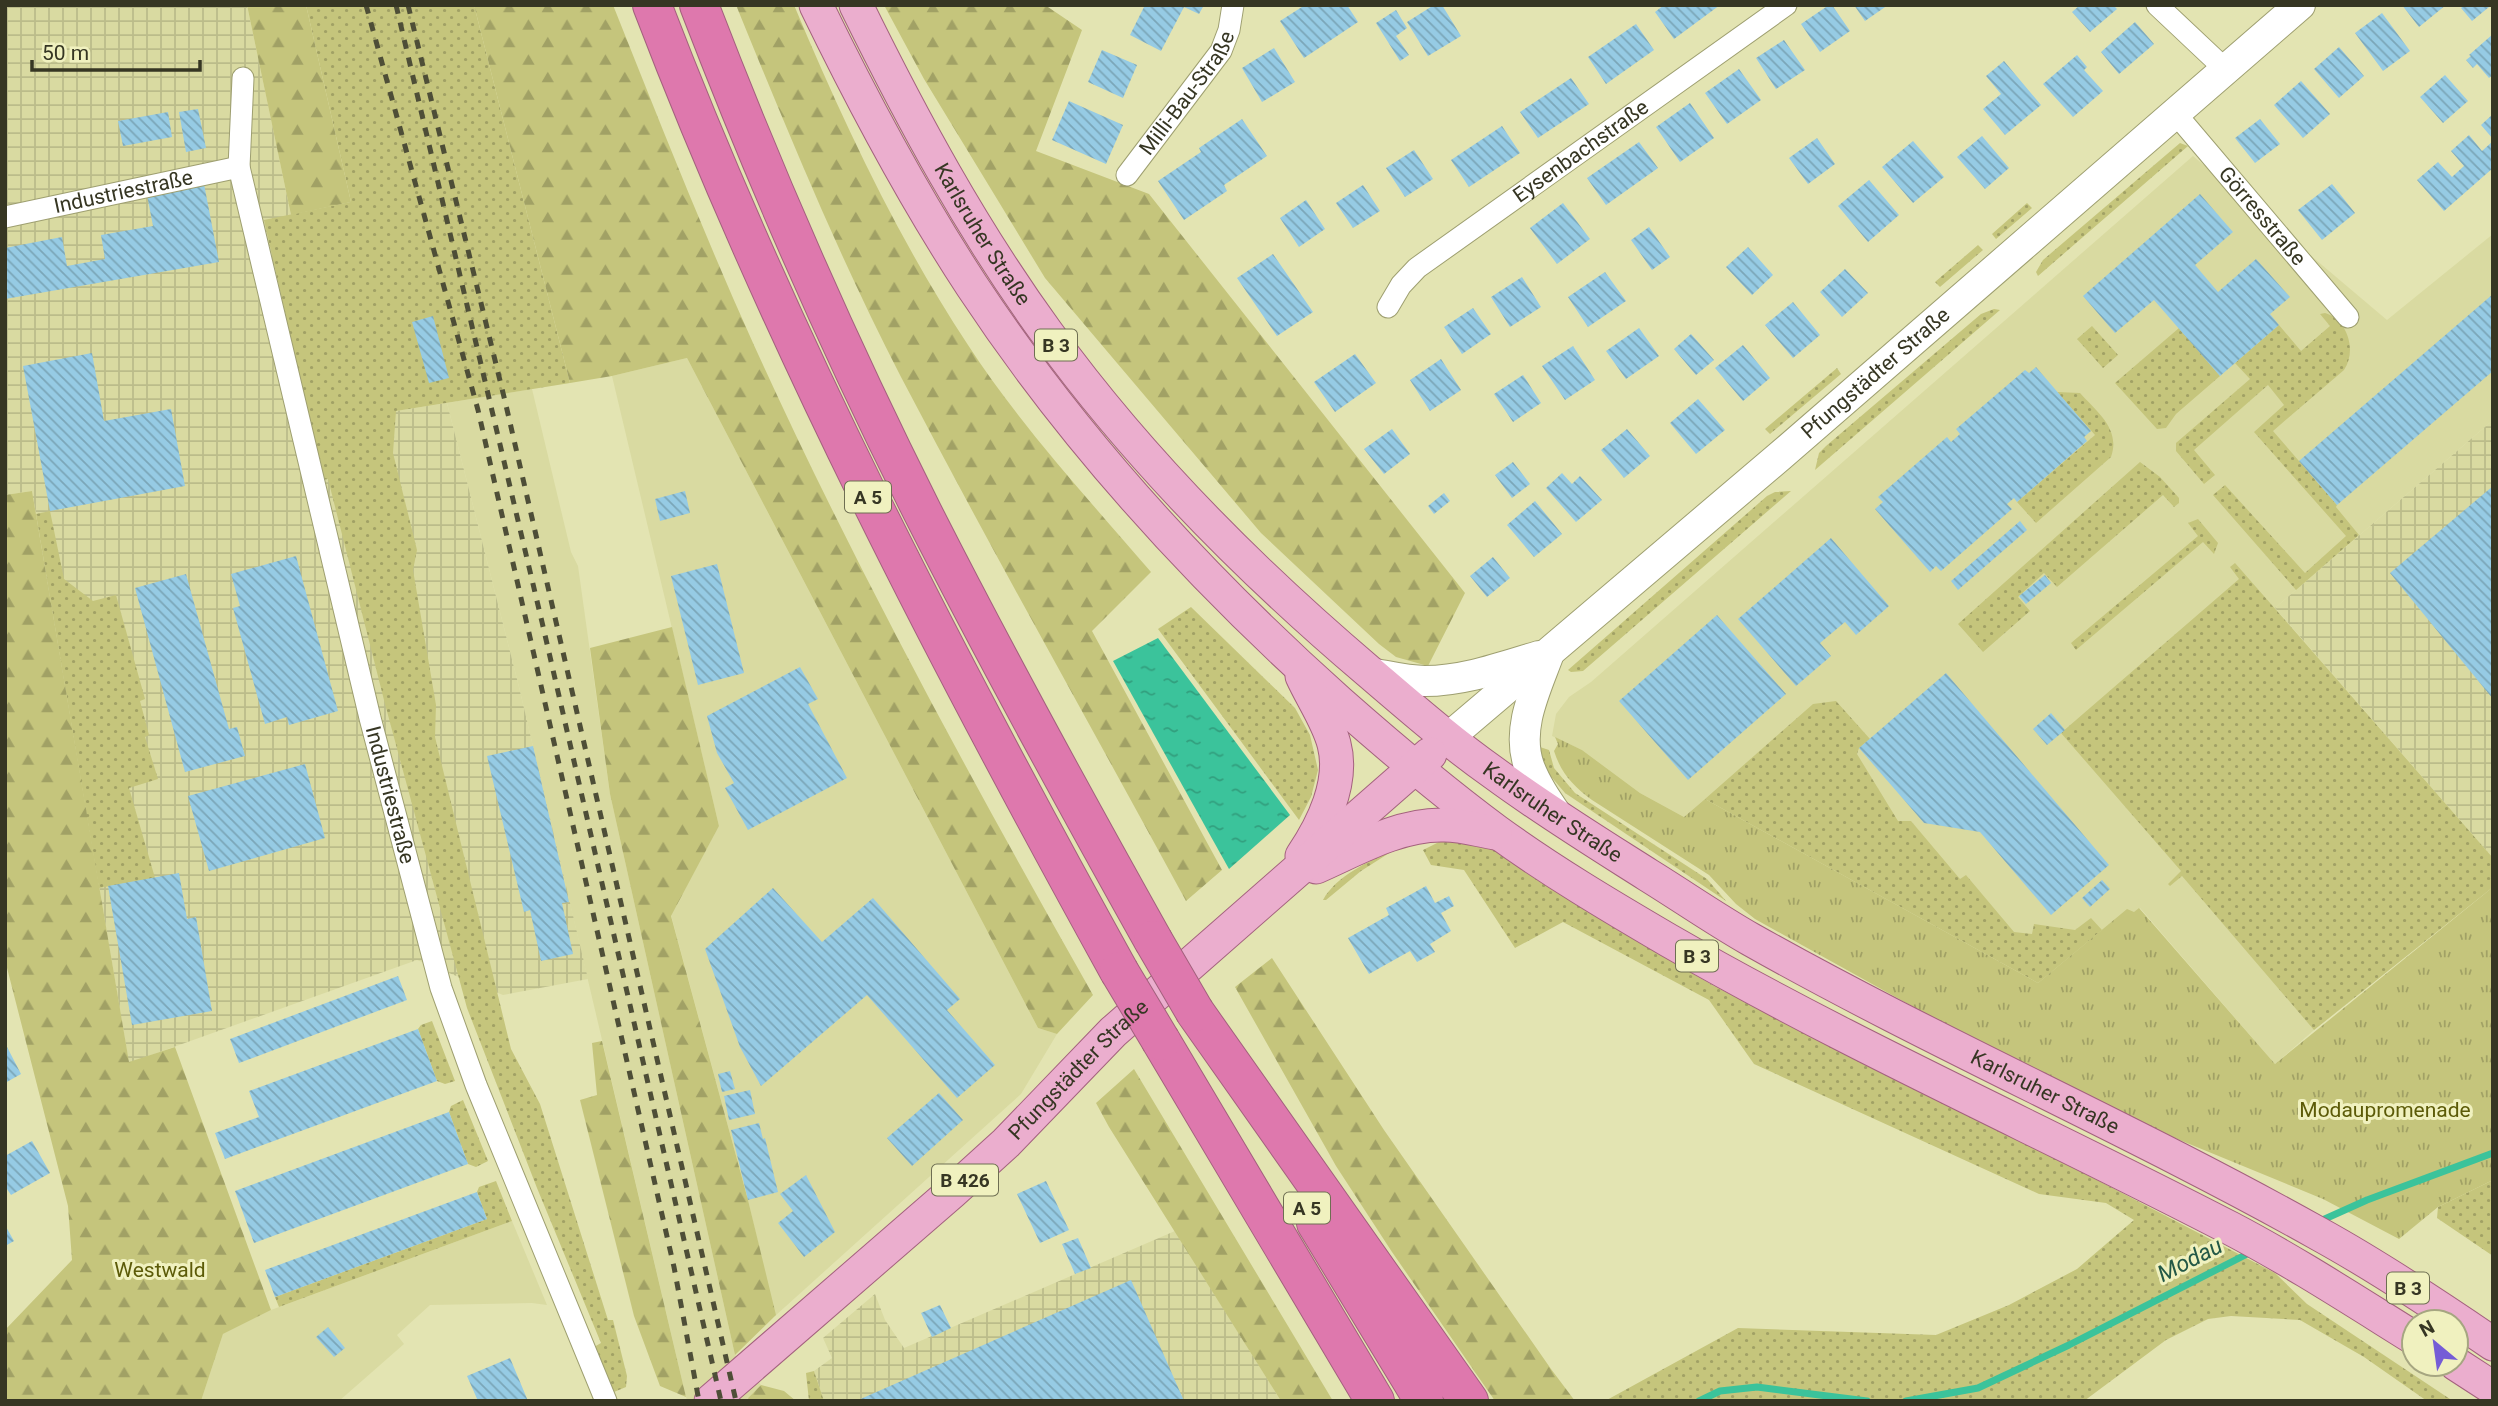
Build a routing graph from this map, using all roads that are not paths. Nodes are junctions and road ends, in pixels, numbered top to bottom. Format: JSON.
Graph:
{"nodes":[{"id":1,"x":652,"y":5,"type":"edge"},
{"id":2,"x":699,"y":5,"type":"edge"},
{"id":3,"x":816,"y":5,"type":"edge"},
{"id":4,"x":856,"y":5,"type":"edge"},
{"id":5,"x":1233,"y":5,"type":"edge"},
{"id":6,"x":1786,"y":5,"type":"edge"},
{"id":7,"x":2157,"y":5,"type":"edge"},
{"id":8,"x":2300,"y":5,"type":"edge"},
{"id":9,"x":2226,"y":70,"type":"junction"},
{"id":10,"x":243,"y":78,"type":"dead end"},
{"id":11,"x":2175,"y":113,"type":"junction"},
{"id":12,"x":239,"y":167,"type":"junction"},
{"id":13,"x":1127,"y":175,"type":"dead end"},
{"id":14,"x":5,"y":217,"type":"edge"},
{"id":15,"x":1388,"y":307,"type":"dead end"},
{"id":16,"x":2348,"y":317,"type":"dead end"},
{"id":17,"x":1549,"y":653,"type":"junction"},
{"id":18,"x":1295,"y":663,"type":"junction"},
{"id":19,"x":1370,"y":673,"type":"junction"},
{"id":20,"x":1448,"y":738,"type":"junction"},
{"id":21,"x":1415,"y":767,"type":"junction"},
{"id":22,"x":1559,"y":818,"type":"junction"},
{"id":23,"x":1501,"y":834,"type":"junction"},
{"id":24,"x":1285,"y":881,"type":"junction"},
{"id":25,"x":1195,"y":1012,"type":"junction"},
{"id":26,"x":2400,"y":1329,"type":"edge"},
{"id":27,"x":2493,"y":1344,"type":"edge"},
{"id":28,"x":2470,"y":1373,"type":"edge"},
{"id":29,"x":2493,"y":1388,"type":"edge"},
{"id":30,"x":606,"y":1401,"type":"edge"},
{"id":31,"x":711,"y":1401,"type":"edge"},
{"id":32,"x":1375,"y":1401,"type":"edge"},
{"id":33,"x":1424,"y":1401,"type":"edge"},
{"id":34,"x":1469,"y":1401,"type":"edge"}],
"edges":[{"from":1,"to":32,"type":"highway","number":"A 5","bridge":true},
{"from":2,"to":25,"type":"highway","number":"A 5","bridge":true},
{"from":3,"to":18,"type":"main road","name":"Karlsruher Straße","number":"B 3"},
{"from":4,"to":19,"type":"main road","name":"Karlsruher Straße","number":"B 3"},
{"from":5,"to":13,"type":"street","name":"Milli-Bau-Straße"},
{"from":6,"to":15,"type":"street","name":"Eysenbachstraße"},
{"from":7,"to":9,"type":"street"},
{"from":8,"to":9,"type":"main road","name":"Pfungstädter Straße"},
{"from":9,"to":11,"type":"main road","name":"Pfungstädter Straße"},
{"from":10,"to":12,"type":"street","name":"Industriestraße"},
{"from":11,"to":16,"type":"street","name":"Görresstraße"},
{"from":11,"to":17,"type":"main road","name":"Pfungstädter Straße"},
{"from":12,"to":14,"type":"street","name":"Industriestraße"},
{"from":12,"to":30,"type":"street","name":"Industriestraße"},
{"from":17,"to":19,"type":"main road"},
{"from":17,"to":20,"type":"main road","name":"Pfungstädter Straße"},
{"from":17,"to":22,"type":"main road"},
{"from":18,"to":21,"type":"main road","name":"Karlsruher Straße","number":"B 3"},
{"from":18,"to":24,"type":"main road"},
{"from":19,"to":20,"type":"main road","name":"Karlsruher Straße","number":"B 3"},
{"from":20,"to":21,"type":"main road","number":"B 426"},
{"from":20,"to":22,"type":"main road","name":"Karlsruher Straße","number":"B 3"},
{"from":21,"to":23,"type":"main road","name":"Karlsruher Straße","number":"B 3"},
{"from":21,"to":24,"type":"main road","name":"Pfungstädter Straße","number":"B 426"},
{"from":22,"to":27,"type":"main road","name":"Karlsruher Straße","number":"B 3"},
{"from":23,"to":24,"type":"main road","number":"B 426"},
{"from":23,"to":26,"type":"main road","name":"Karlsruher Straße","number":"B 3"},
{"from":24,"to":31,"type":"main road","name":"Pfungstädter Straße","number":"B 426"},
{"from":25,"to":33,"type":"highway","number":"A 5"},
{"from":25,"to":34,"type":"highway"},
{"from":28,"to":29,"type":"main road"}]}
